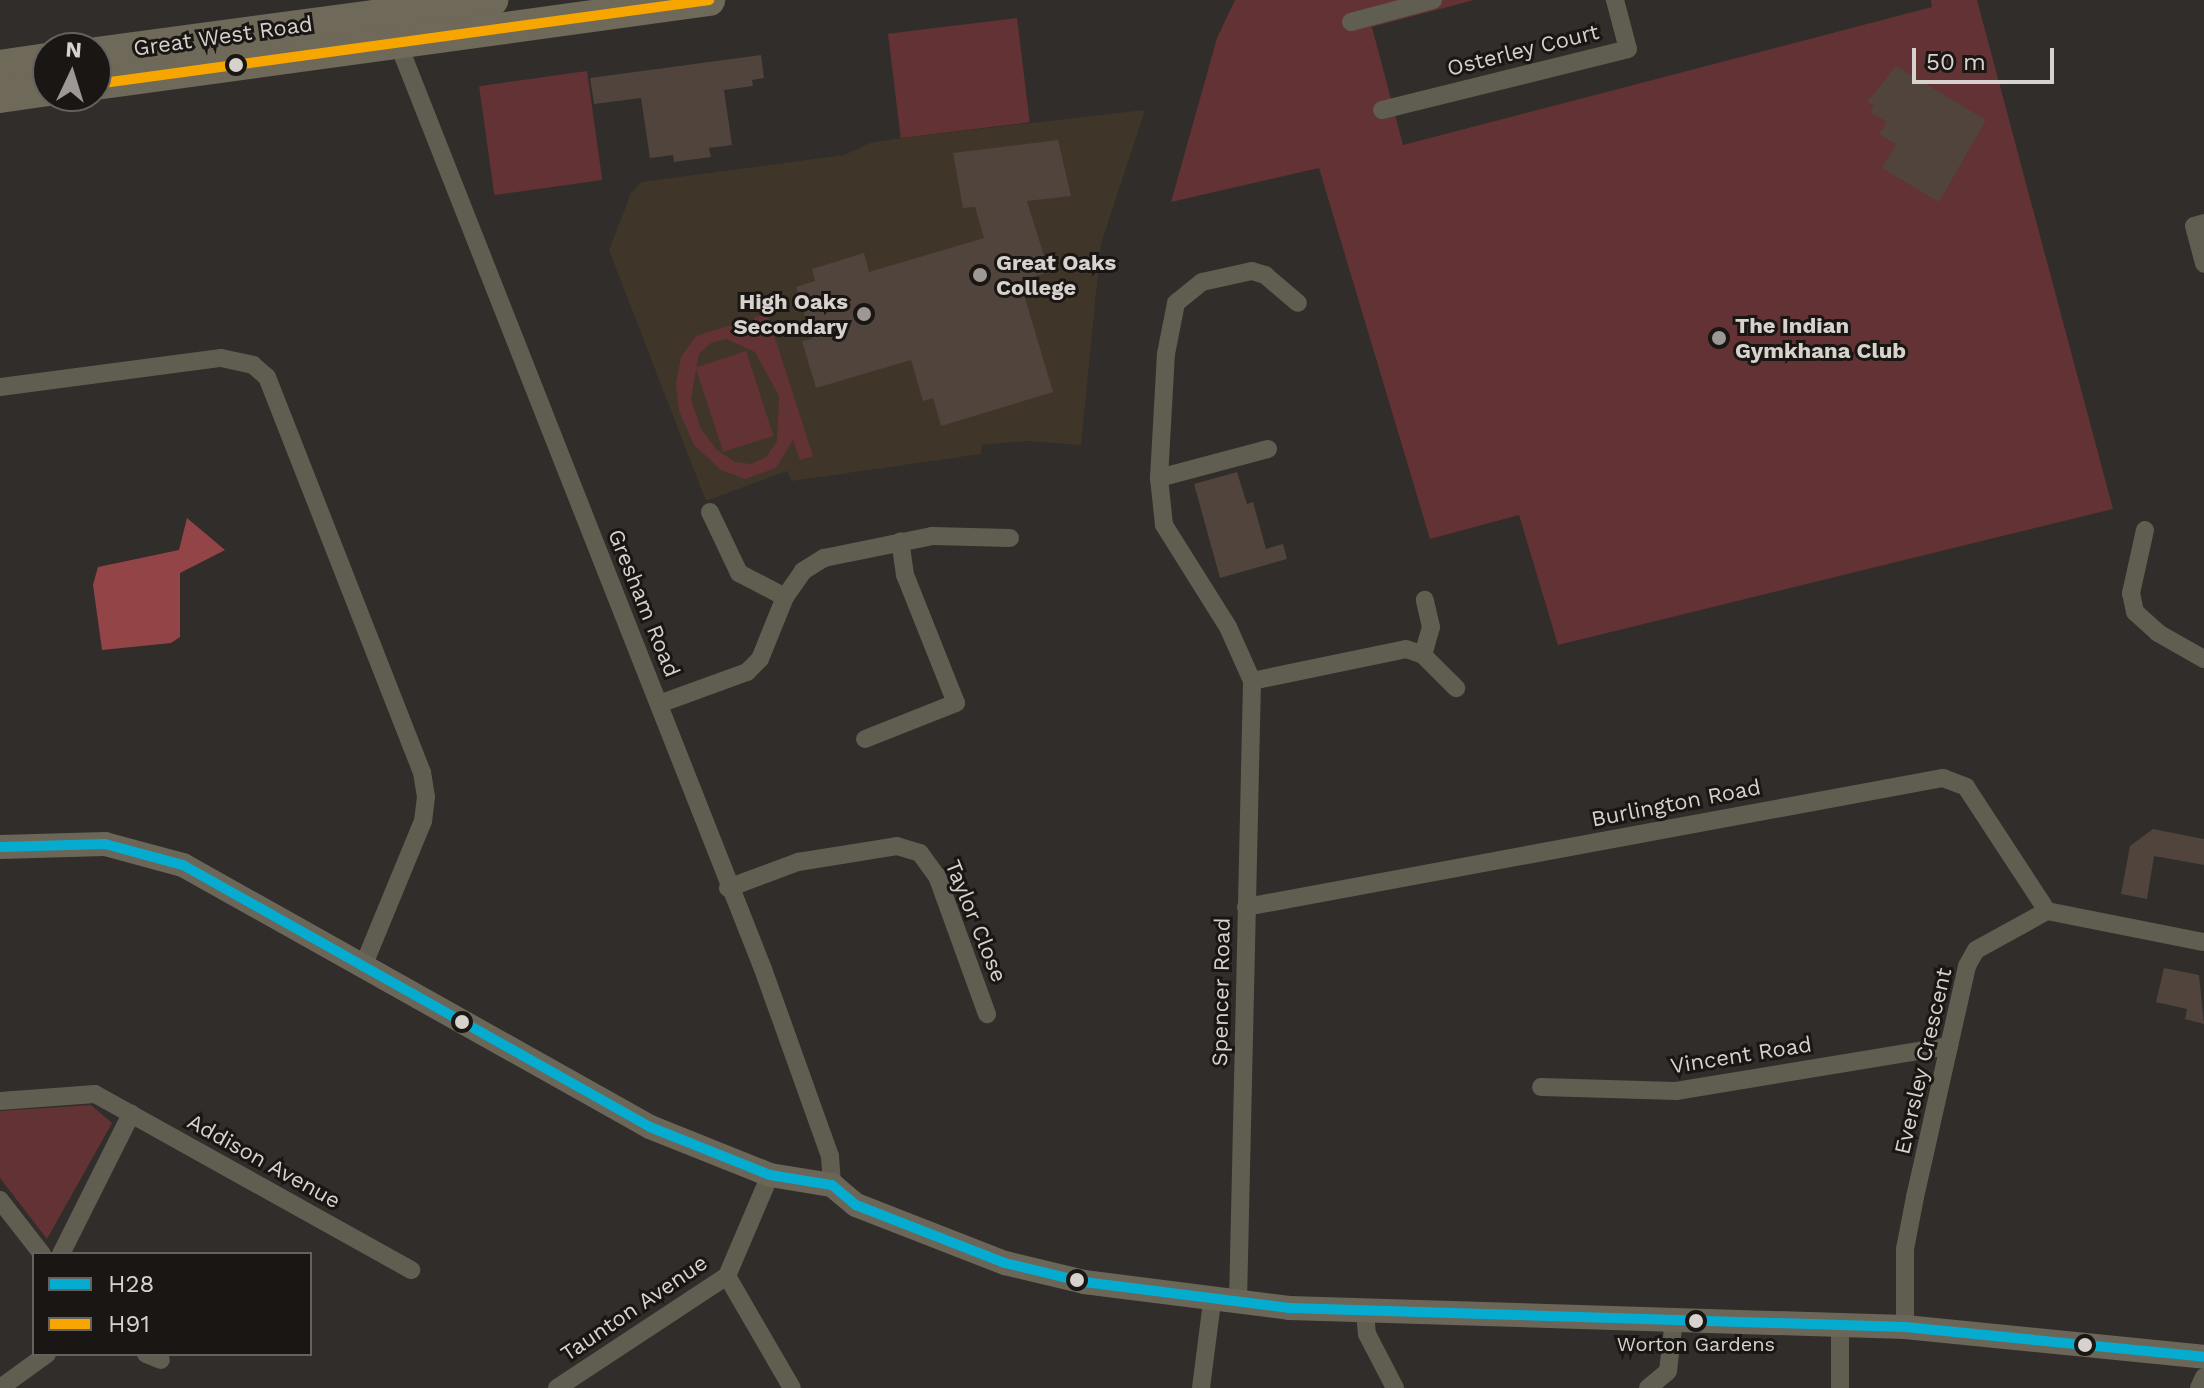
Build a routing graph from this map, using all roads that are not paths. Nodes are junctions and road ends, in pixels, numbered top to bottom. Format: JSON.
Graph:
{"nodes":[{"id":1,"x":492,"y":0,"type":"edge"},
{"id":2,"x":709,"y":0,"type":"edge"},
{"id":3,"x":1433,"y":0,"type":"edge"},
{"id":4,"x":1615,"y":0,"type":"edge"},
{"id":5,"x":1351,"y":22,"type":"dead end"},
{"id":6,"x":398,"y":43,"type":"junction"},
{"id":7,"x":112,"y":51,"type":"edge"},
{"id":8,"x":32,"y":61,"type":"edge"},
{"id":9,"x":0,"y":66,"type":"edge"},
{"id":10,"x":112,"y":82,"type":"edge"},
{"id":11,"x":32,"y":92,"type":"edge"},
{"id":12,"x":0,"y":97,"type":"edge"},
{"id":13,"x":1382,"y":110,"type":"dead end"},
{"id":14,"x":2204,"y":223,"type":"edge"},
{"id":15,"x":2204,"y":264,"type":"edge"},
{"id":16,"x":1298,"y":303,"type":"dead end"},
{"id":17,"x":0,"y":387,"type":"edge"},
{"id":18,"x":1268,"y":449,"type":"dead end"},
{"id":19,"x":1159,"y":478,"type":"junction"},
{"id":20,"x":710,"y":512,"type":"dead end"},
{"id":21,"x":2145,"y":530,"type":"dead end"},
{"id":22,"x":1010,"y":538,"type":"dead end"},
{"id":23,"x":900,"y":541,"type":"junction"},
{"id":24,"x":785,"y":597,"type":"junction"},
{"id":25,"x":1425,"y":600,"type":"dead end"},
{"id":26,"x":1423,"y":655,"type":"junction"},
{"id":27,"x":2204,"y":659,"type":"edge"},
{"id":28,"x":1252,"y":681,"type":"junction"},
{"id":29,"x":1456,"y":688,"type":"dead end"},
{"id":30,"x":659,"y":704,"type":"junction"},
{"id":31,"x":865,"y":739,"type":"dead end"},
{"id":32,"x":0,"y":847,"type":"edge"},
{"id":33,"x":728,"y":888,"type":"junction"},
{"id":34,"x":1246,"y":907,"type":"junction"},
{"id":35,"x":2047,"y":911,"type":"junction"},
{"id":36,"x":2204,"y":942,"type":"edge"},
{"id":37,"x":364,"y":964,"type":"junction"},
{"id":38,"x":987,"y":1014,"type":"dead end"},
{"id":39,"x":1949,"y":1046,"type":"junction"},
{"id":40,"x":1541,"y":1087,"type":"dead end"},
{"id":41,"x":0,"y":1101,"type":"edge"},
{"id":42,"x":131,"y":1114,"type":"junction"},
{"id":43,"x":770,"y":1175,"type":"junction"},
{"id":44,"x":832,"y":1185,"type":"junction"},
{"id":45,"x":0,"y":1200,"type":"edge"},
{"id":46,"x":40,"y":1252,"type":"edge"},
{"id":47,"x":62,"y":1252,"type":"edge"},
{"id":48,"x":411,"y":1270,"type":"dead end"},
{"id":49,"x":727,"y":1276,"type":"junction"},
{"id":50,"x":1212,"y":1302,"type":"junction"},
{"id":51,"x":1238,"y":1303,"type":"junction"},
{"id":52,"x":1365,"y":1312,"type":"junction"},
{"id":53,"x":1674,"y":1320,"type":"junction"},
{"id":54,"x":1840,"y":1324,"type":"junction"},
{"id":55,"x":1905,"y":1327,"type":"junction"},
{"id":56,"x":44,"y":1356,"type":"edge"},
{"id":57,"x":2204,"y":1357,"type":"edge"},
{"id":58,"x":2204,"y":1377,"type":"edge"},
{"id":59,"x":0,"y":1388,"type":"edge"},
{"id":60,"x":557,"y":1388,"type":"edge"},
{"id":61,"x":792,"y":1388,"type":"edge"},
{"id":62,"x":1201,"y":1388,"type":"edge"},
{"id":63,"x":1395,"y":1388,"type":"edge"},
{"id":64,"x":1648,"y":1388,"type":"edge"},
{"id":65,"x":1840,"y":1388,"type":"edge"},
{"id":66,"x":2199,"y":1388,"type":"edge"}],
"edges":[{"from":1,"to":7,"type":"highway","name":"Great West Road"},
{"from":2,"to":6,"type":"highway","name":"Great West Road"},
{"from":3,"to":5,"type":"street"},
{"from":4,"to":13,"type":"street","name":"Osterley Court"},
{"from":6,"to":10,"type":"highway","name":"Great West Road"},
{"from":6,"to":30,"type":"street","name":"Gresham Road"},
{"from":8,"to":9,"type":"highway"},
{"from":11,"to":12,"type":"highway"},
{"from":14,"to":15,"type":"street"},
{"from":16,"to":19,"type":"street","name":"Spencer Road"},
{"from":17,"to":37,"type":"street"},
{"from":18,"to":19,"type":"street"},
{"from":19,"to":28,"type":"street","name":"Spencer Road"},
{"from":20,"to":24,"type":"street"},
{"from":21,"to":27,"type":"street"},
{"from":22,"to":23,"type":"street"},
{"from":23,"to":24,"type":"street"},
{"from":23,"to":31,"type":"street"},
{"from":24,"to":30,"type":"street"},
{"from":25,"to":26,"type":"street"},
{"from":26,"to":28,"type":"street"},
{"from":26,"to":29,"type":"street"},
{"from":28,"to":34,"type":"street","name":"Spencer Road"},
{"from":30,"to":33,"type":"street","name":"Gresham Road"},
{"from":32,"to":37,"type":"main road"},
{"from":33,"to":38,"type":"street","name":"Taylor Close"},
{"from":33,"to":44,"type":"street","name":"Gresham Road"},
{"from":34,"to":35,"type":"street","name":"Burlington Road"},
{"from":34,"to":51,"type":"street","name":"Spencer Road"},
{"from":35,"to":36,"type":"street"},
{"from":35,"to":39,"type":"street","name":"Eversley Crescent"},
{"from":37,"to":43,"type":"main road"},
{"from":39,"to":40,"type":"street","name":"Vincent Road"},
{"from":39,"to":55,"type":"street","name":"Eversley Crescent"},
{"from":41,"to":42,"type":"street","name":"Addison Avenue"},
{"from":42,"to":47,"type":"street"},
{"from":42,"to":48,"type":"street","name":"Addison Avenue"},
{"from":43,"to":44,"type":"main road"},
{"from":43,"to":49,"type":"street","name":"Taunton Avenue"},
{"from":44,"to":50,"type":"main road"},
{"from":45,"to":46,"type":"street"},
{"from":49,"to":60,"type":"street","name":"Taunton Avenue"},
{"from":49,"to":61,"type":"street"},
{"from":50,"to":51,"type":"main road"},
{"from":50,"to":62,"type":"street"},
{"from":51,"to":52,"type":"main road"},
{"from":52,"to":53,"type":"main road"},
{"from":52,"to":63,"type":"street"},
{"from":53,"to":54,"type":"main road"},
{"from":53,"to":64,"type":"street"},
{"from":54,"to":55,"type":"main road"},
{"from":54,"to":65,"type":"street"},
{"from":55,"to":57,"type":"main road"},
{"from":56,"to":59,"type":"street"},
{"from":58,"to":66,"type":"street"}]}
